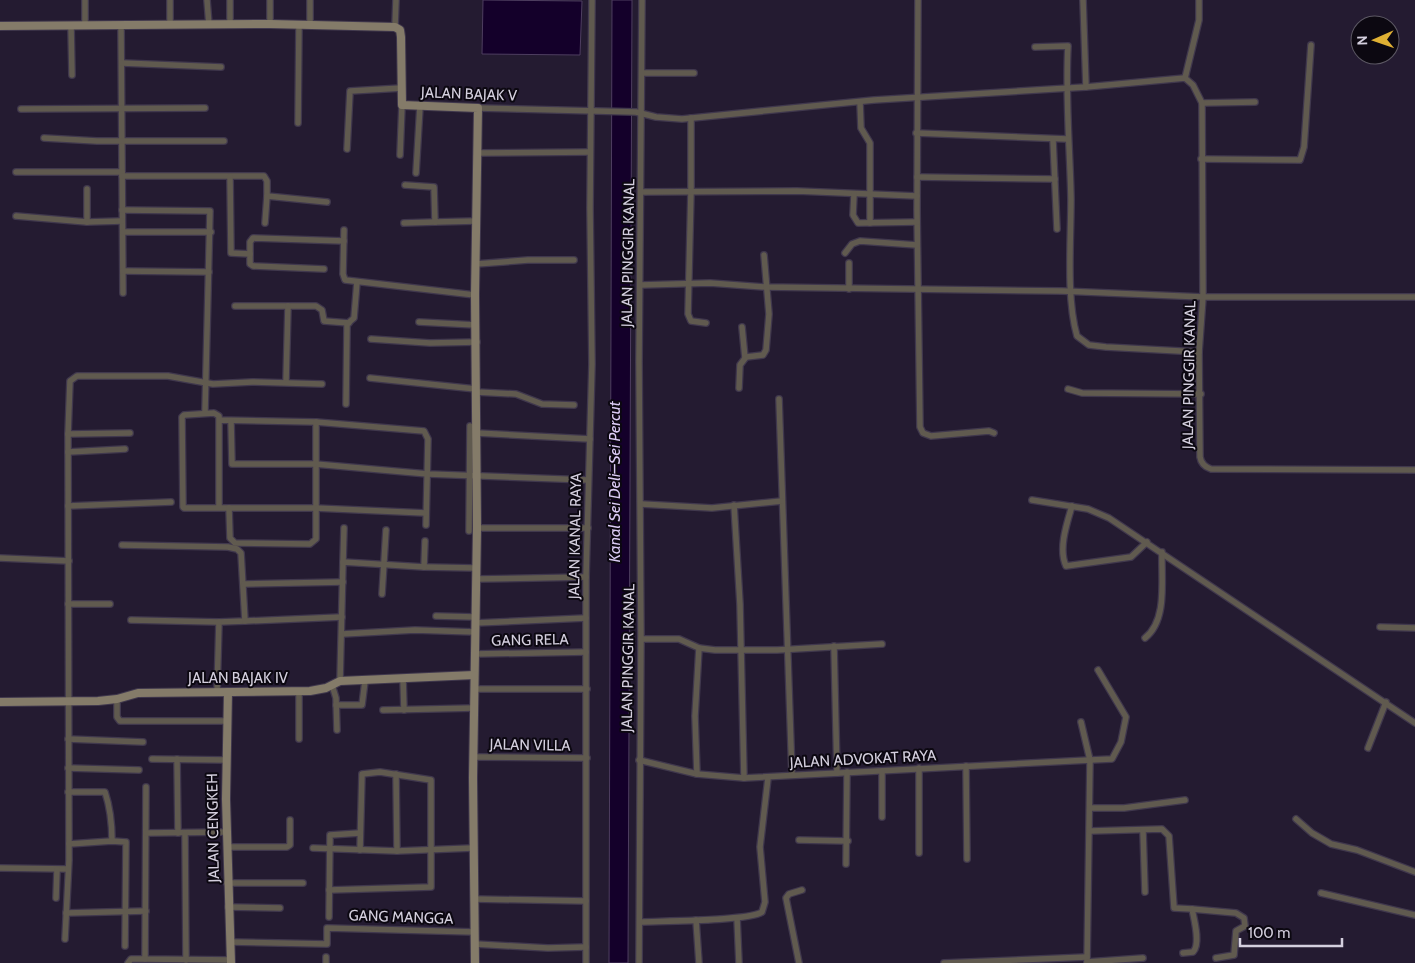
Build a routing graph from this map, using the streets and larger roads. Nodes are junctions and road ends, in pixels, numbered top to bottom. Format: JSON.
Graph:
{"nodes":[{"id":1,"x":84,"y":0,"type":"edge"},
{"id":2,"x":170,"y":0,"type":"edge"},
{"id":3,"x":207,"y":0,"type":"edge"},
{"id":4,"x":230,"y":0,"type":"edge"},
{"id":5,"x":270,"y":0,"type":"edge"},
{"id":6,"x":310,"y":0,"type":"edge"},
{"id":7,"x":396,"y":0,"type":"edge"},
{"id":8,"x":592,"y":0,"type":"edge"},
{"id":9,"x":642,"y":0,"type":"edge"},
{"id":10,"x":918,"y":0,"type":"edge"},
{"id":11,"x":924,"y":0,"type":"edge"},
{"id":12,"x":1083,"y":0,"type":"edge"},
{"id":13,"x":1199,"y":0,"type":"edge"},
{"id":14,"x":230,"y":24,"type":"junction"},
{"id":15,"x":270,"y":24,"type":"junction"},
{"id":16,"x":299,"y":24,"type":"junction"},
{"id":17,"x":310,"y":24,"type":"junction"},
{"id":18,"x":121,"y":25,"type":"junction"},
{"id":19,"x":170,"y":25,"type":"junction"},
{"id":20,"x":210,"y":25,"type":"junction"},
{"id":21,"x":0,"y":26,"type":"edge"},
{"id":22,"x":71,"y":26,"type":"junction"},
{"id":23,"x":85,"y":26,"type":"junction"},
{"id":24,"x":395,"y":27,"type":"junction"},
{"id":25,"x":1310,"y":45,"type":"dead end"},
{"id":26,"x":1035,"y":46,"type":"dead end"},
{"id":27,"x":122,"y":63,"type":"junction"},
{"id":28,"x":221,"y":67,"type":"dead end"},
{"id":29,"x":694,"y":73,"type":"dead end"},
{"id":30,"x":642,"y":74,"type":"junction"},
{"id":31,"x":72,"y":75,"type":"dead end"},
{"id":32,"x":1184,"y":78,"type":"junction"},
{"id":33,"x":1086,"y":87,"type":"junction"},
{"id":34,"x":402,"y":88,"type":"junction"},
{"id":35,"x":1065,"y":88,"type":"junction"},
{"id":36,"x":917,"y":98,"type":"junction"},
{"id":37,"x":860,"y":102,"type":"junction"},
{"id":38,"x":1255,"y":102,"type":"dead end"},
{"id":39,"x":1202,"y":103,"type":"junction"},
{"id":40,"x":402,"y":105,"type":"junction"},
{"id":41,"x":420,"y":106,"type":"junction"},
{"id":42,"x":122,"y":108,"type":"junction"},
{"id":43,"x":206,"y":108,"type":"dead end"},
{"id":44,"x":478,"y":108,"type":"junction"},
{"id":45,"x":21,"y":109,"type":"dead end"},
{"id":46,"x":593,"y":110,"type":"junction"},
{"id":47,"x":639,"y":113,"type":"junction"},
{"id":48,"x":691,"y":118,"type":"junction"},
{"id":49,"x":298,"y":123,"type":"dead end"},
{"id":50,"x":916,"y":133,"type":"junction"},
{"id":51,"x":44,"y":138,"type":"dead end"},
{"id":52,"x":1067,"y":139,"type":"junction"},
{"id":53,"x":122,"y":140,"type":"junction"},
{"id":54,"x":1053,"y":140,"type":"junction"},
{"id":55,"x":224,"y":141,"type":"dead end"},
{"id":56,"x":347,"y":149,"type":"dead end"},
{"id":57,"x":590,"y":152,"type":"junction"},
{"id":58,"x":478,"y":153,"type":"junction"},
{"id":59,"x":400,"y":155,"type":"dead end"},
{"id":60,"x":1201,"y":159,"type":"junction"},
{"id":61,"x":16,"y":172,"type":"dead end"},
{"id":62,"x":416,"y":172,"type":"dead end"},
{"id":63,"x":122,"y":174,"type":"junction"},
{"id":64,"x":230,"y":177,"type":"junction"},
{"id":65,"x":917,"y":177,"type":"junction"},
{"id":66,"x":1055,"y":179,"type":"junction"},
{"id":67,"x":405,"y":186,"type":"dead end"},
{"id":68,"x":87,"y":189,"type":"dead end"},
{"id":69,"x":692,"y":191,"type":"junction"},
{"id":70,"x":642,"y":192,"type":"junction"},
{"id":71,"x":854,"y":194,"type":"junction"},
{"id":72,"x":870,"y":194,"type":"junction"},
{"id":73,"x":267,"y":196,"type":"junction"},
{"id":74,"x":917,"y":196,"type":"junction"},
{"id":75,"x":327,"y":202,"type":"dead end"},
{"id":76,"x":122,"y":210,"type":"junction"},
{"id":77,"x":16,"y":216,"type":"dead end"},
{"id":78,"x":122,"y":221,"type":"junction"},
{"id":79,"x":476,"y":221,"type":"junction"},
{"id":80,"x":87,"y":222,"type":"junction"},
{"id":81,"x":435,"y":222,"type":"junction"},
{"id":82,"x":917,"y":222,"type":"junction"},
{"id":83,"x":265,"y":223,"type":"dead end"},
{"id":84,"x":404,"y":223,"type":"dead end"},
{"id":85,"x":870,"y":223,"type":"junction"},
{"id":86,"x":1057,"y":229,"type":"dead end"},
{"id":87,"x":344,"y":230,"type":"dead end"},
{"id":88,"x":123,"y":232,"type":"junction"},
{"id":89,"x":211,"y":232,"type":"junction"},
{"id":90,"x":344,"y":240,"type":"junction"},
{"id":91,"x":917,"y":245,"type":"junction"},
{"id":92,"x":845,"y":253,"type":"dead end"},
{"id":93,"x":250,"y":254,"type":"junction"},
{"id":94,"x":764,"y":255,"type":"dead end"},
{"id":95,"x":574,"y":260,"type":"dead end"},
{"id":96,"x":849,"y":263,"type":"dead end"},
{"id":97,"x":476,"y":264,"type":"junction"},
{"id":98,"x":324,"y":269,"type":"dead end"},
{"id":99,"x":123,"y":271,"type":"junction"},
{"id":100,"x":210,"y":272,"type":"junction"},
{"id":101,"x":357,"y":282,"type":"junction"},
{"id":102,"x":689,"y":284,"type":"junction"},
{"id":103,"x":641,"y":285,"type":"junction"},
{"id":104,"x":766,"y":287,"type":"junction"},
{"id":105,"x":849,"y":289,"type":"junction"},
{"id":106,"x":918,"y":289,"type":"junction"},
{"id":107,"x":1072,"y":292,"type":"junction"},
{"id":108,"x":123,"y":293,"type":"dead end"},
{"id":109,"x":475,"y":295,"type":"junction"},
{"id":110,"x":1203,"y":297,"type":"junction"},
{"id":111,"x":1415,"y":297,"type":"edge"},
{"id":112,"x":235,"y":306,"type":"dead end"},
{"id":113,"x":288,"y":306,"type":"junction"},
{"id":114,"x":419,"y":322,"type":"dead end"},
{"id":115,"x":349,"y":323,"type":"junction"},
{"id":116,"x":706,"y":323,"type":"dead end"},
{"id":117,"x":476,"y":325,"type":"junction"},
{"id":118,"x":742,"y":327,"type":"dead end"},
{"id":119,"x":371,"y":339,"type":"dead end"},
{"id":120,"x":477,"y":342,"type":"junction"},
{"id":121,"x":1199,"y":352,"type":"junction"},
{"id":122,"x":745,"y":358,"type":"junction"},
{"id":123,"x":370,"y":378,"type":"dead end"},
{"id":124,"x":205,"y":381,"type":"junction"},
{"id":125,"x":286,"y":382,"type":"junction"},
{"id":126,"x":322,"y":384,"type":"dead end"},
{"id":127,"x":739,"y":388,"type":"dead end"},
{"id":128,"x":1068,"y":389,"type":"dead end"},
{"id":129,"x":476,"y":391,"type":"junction"},
{"id":130,"x":1201,"y":394,"type":"junction"},
{"id":131,"x":779,"y":399,"type":"dead end"},
{"id":132,"x":346,"y":404,"type":"dead end"},
{"id":133,"x":574,"y":405,"type":"dead end"},
{"id":134,"x":206,"y":411,"type":"dead end"},
{"id":135,"x":219,"y":420,"type":"junction"},
{"id":136,"x":230,"y":420,"type":"junction"},
{"id":137,"x":316,"y":422,"type":"junction"},
{"id":138,"x":470,"y":426,"type":"dead end"},
{"id":139,"x":130,"y":432,"type":"dead end"},
{"id":140,"x":477,"y":433,"type":"junction"},
{"id":141,"x":994,"y":433,"type":"dead end"},
{"id":142,"x":68,"y":434,"type":"junction"},
{"id":143,"x":590,"y":439,"type":"junction"},
{"id":144,"x":126,"y":449,"type":"dead end"},
{"id":145,"x":68,"y":452,"type":"junction"},
{"id":146,"x":315,"y":464,"type":"junction"},
{"id":147,"x":1415,"y":470,"type":"edge"},
{"id":148,"x":428,"y":474,"type":"junction"},
{"id":149,"x":473,"y":476,"type":"junction"},
{"id":150,"x":588,"y":480,"type":"junction"},
{"id":151,"x":1032,"y":500,"type":"dead end"},
{"id":152,"x":782,"y":501,"type":"junction"},
{"id":153,"x":171,"y":502,"type":"dead end"},
{"id":154,"x":641,"y":504,"type":"junction"},
{"id":155,"x":734,"y":505,"type":"junction"},
{"id":156,"x":68,"y":506,"type":"junction"},
{"id":157,"x":1072,"y":506,"type":"junction"},
{"id":158,"x":219,"y":508,"type":"junction"},
{"id":159,"x":229,"y":508,"type":"junction"},
{"id":160,"x":315,"y":508,"type":"junction"},
{"id":161,"x":426,"y":513,"type":"junction"},
{"id":162,"x":426,"y":525,"type":"dead end"},
{"id":163,"x":344,"y":528,"type":"dead end"},
{"id":164,"x":477,"y":528,"type":"junction"},
{"id":165,"x":588,"y":528,"type":"junction"},
{"id":166,"x":386,"y":530,"type":"dead end"},
{"id":167,"x":469,"y":531,"type":"dead end"},
{"id":168,"x":425,"y":541,"type":"dead end"},
{"id":169,"x":1147,"y":542,"type":"junction"},
{"id":170,"x":122,"y":545,"type":"dead end"},
{"id":171,"x":1162,"y":552,"type":"junction"},
{"id":172,"x":0,"y":558,"type":"edge"},
{"id":173,"x":68,"y":561,"type":"junction"},
{"id":174,"x":343,"y":562,"type":"junction"},
{"id":175,"x":384,"y":566,"type":"junction"},
{"id":176,"x":424,"y":567,"type":"junction"},
{"id":177,"x":476,"y":568,"type":"junction"},
{"id":178,"x":586,"y":577,"type":"junction"},
{"id":179,"x":476,"y":579,"type":"junction"},
{"id":180,"x":343,"y":582,"type":"junction"},
{"id":181,"x":244,"y":584,"type":"junction"},
{"id":182,"x":382,"y":594,"type":"dead end"},
{"id":183,"x":68,"y":604,"type":"junction"},
{"id":184,"x":110,"y":604,"type":"dead end"},
{"id":185,"x":436,"y":616,"type":"dead end"},
{"id":186,"x":342,"y":617,"type":"junction"},
{"id":187,"x":586,"y":618,"type":"junction"},
{"id":188,"x":131,"y":620,"type":"dead end"},
{"id":189,"x":475,"y":620,"type":"junction"},
{"id":190,"x":245,"y":621,"type":"junction"},
{"id":191,"x":219,"y":622,"type":"junction"},
{"id":192,"x":1380,"y":627,"type":"dead end"},
{"id":193,"x":1415,"y":628,"type":"edge"},
{"id":194,"x":475,"y":632,"type":"junction"},
{"id":195,"x":342,"y":634,"type":"junction"},
{"id":196,"x":1145,"y":638,"type":"dead end"},
{"id":197,"x":641,"y":639,"type":"junction"},
{"id":198,"x":882,"y":644,"type":"dead end"},
{"id":199,"x":834,"y":646,"type":"junction"},
{"id":200,"x":699,"y":648,"type":"junction"},
{"id":201,"x":789,"y":649,"type":"junction"},
{"id":202,"x":742,"y":650,"type":"junction"},
{"id":203,"x":586,"y":652,"type":"junction"},
{"id":204,"x":475,"y":654,"type":"junction"},
{"id":205,"x":1098,"y":670,"type":"dead end"},
{"id":206,"x":474,"y":675,"type":"junction"},
{"id":207,"x":404,"y":678,"type":"junction"},
{"id":208,"x":340,"y":681,"type":"junction"},
{"id":209,"x":365,"y":681,"type":"junction"},
{"id":210,"x":332,"y":685,"type":"junction"},
{"id":211,"x":474,"y":689,"type":"junction"},
{"id":212,"x":587,"y":689,"type":"junction"},
{"id":213,"x":218,"y":692,"type":"junction"},
{"id":214,"x":228,"y":692,"type":"junction"},
{"id":215,"x":300,"y":692,"type":"junction"},
{"id":216,"x":117,"y":699,"type":"junction"},
{"id":217,"x":68,"y":701,"type":"junction"},
{"id":218,"x":0,"y":702,"type":"edge"},
{"id":219,"x":1386,"y":702,"type":"junction"},
{"id":220,"x":336,"y":705,"type":"junction"},
{"id":221,"x":475,"y":708,"type":"junction"},
{"id":222,"x":383,"y":710,"type":"dead end"},
{"id":223,"x":404,"y":710,"type":"junction"},
{"id":224,"x":228,"y":721,"type":"junction"},
{"id":225,"x":1081,"y":722,"type":"dead end"},
{"id":226,"x":1415,"y":723,"type":"edge"},
{"id":227,"x":337,"y":730,"type":"dead end"},
{"id":228,"x":68,"y":739,"type":"junction"},
{"id":229,"x":299,"y":739,"type":"dead end"},
{"id":230,"x":143,"y":742,"type":"dead end"},
{"id":231,"x":1368,"y":748,"type":"dead end"},
{"id":232,"x":473,"y":756,"type":"junction"},
{"id":233,"x":587,"y":758,"type":"junction"},
{"id":234,"x":177,"y":759,"type":"junction"},
{"id":235,"x":152,"y":760,"type":"dead end"},
{"id":236,"x":226,"y":760,"type":"junction"},
{"id":237,"x":639,"y":760,"type":"junction"},
{"id":238,"x":1090,"y":760,"type":"junction"},
{"id":239,"x":966,"y":766,"type":"junction"},
{"id":240,"x":68,"y":768,"type":"junction"},
{"id":241,"x":919,"y":768,"type":"junction"},
{"id":242,"x":139,"y":770,"type":"dead end"},
{"id":243,"x":882,"y":770,"type":"junction"},
{"id":244,"x":846,"y":772,"type":"junction"},
{"id":245,"x":837,"y":773,"type":"junction"},
{"id":246,"x":396,"y":774,"type":"junction"},
{"id":247,"x":697,"y":774,"type":"junction"},
{"id":248,"x":792,"y":775,"type":"junction"},
{"id":249,"x":744,"y":778,"type":"junction"},
{"id":250,"x":768,"y":778,"type":"junction"},
{"id":251,"x":146,"y":787,"type":"dead end"},
{"id":252,"x":68,"y":792,"type":"junction"},
{"id":253,"x":1185,"y":800,"type":"dead end"},
{"id":254,"x":1090,"y":808,"type":"junction"},
{"id":255,"x":882,"y":817,"type":"dead end"},
{"id":256,"x":1296,"y":819,"type":"dead end"},
{"id":257,"x":290,"y":820,"type":"dead end"},
{"id":258,"x":1090,"y":831,"type":"junction"},
{"id":259,"x":1143,"y":831,"type":"junction"},
{"id":260,"x":227,"y":832,"type":"junction"},
{"id":261,"x":146,"y":833,"type":"junction"},
{"id":262,"x":182,"y":833,"type":"junction"},
{"id":263,"x":360,"y":833,"type":"junction"},
{"id":264,"x":799,"y":840,"type":"dead end"},
{"id":265,"x":112,"y":841,"type":"junction"},
{"id":266,"x":848,"y":841,"type":"junction"},
{"id":267,"x":69,"y":844,"type":"junction"},
{"id":268,"x":227,"y":847,"type":"junction"},
{"id":269,"x":313,"y":848,"type":"dead end"},
{"id":270,"x":472,"y":848,"type":"junction"},
{"id":271,"x":330,"y":849,"type":"junction"},
{"id":272,"x":360,"y":850,"type":"junction"},
{"id":273,"x":432,"y":850,"type":"junction"},
{"id":274,"x":397,"y":851,"type":"junction"},
{"id":275,"x":919,"y":853,"type":"dead end"},
{"id":276,"x":967,"y":859,"type":"dead end"},
{"id":277,"x":846,"y":864,"type":"dead end"},
{"id":278,"x":0,"y":868,"type":"edge"},
{"id":279,"x":68,"y":869,"type":"junction"},
{"id":280,"x":57,"y":870,"type":"junction"},
{"id":281,"x":1415,"y":872,"type":"edge"},
{"id":282,"x":227,"y":883,"type":"junction"},
{"id":283,"x":303,"y":883,"type":"dead end"},
{"id":284,"x":329,"y":890,"type":"junction"},
{"id":285,"x":802,"y":890,"type":"dead end"},
{"id":286,"x":1145,"y":892,"type":"dead end"},
{"id":287,"x":1321,"y":893,"type":"dead end"},
{"id":288,"x":56,"y":898,"type":"dead end"},
{"id":289,"x":474,"y":899,"type":"junction"},
{"id":290,"x":586,"y":901,"type":"junction"},
{"id":291,"x":228,"y":907,"type":"junction"},
{"id":292,"x":280,"y":908,"type":"dead end"},
{"id":293,"x":1192,"y":909,"type":"junction"},
{"id":294,"x":125,"y":911,"type":"junction"},
{"id":295,"x":146,"y":911,"type":"junction"},
{"id":296,"x":66,"y":913,"type":"junction"},
{"id":297,"x":1415,"y":915,"type":"edge"},
{"id":298,"x":329,"y":917,"type":"dead end"},
{"id":299,"x":737,"y":918,"type":"junction"},
{"id":300,"x":696,"y":920,"type":"junction"},
{"id":301,"x":640,"y":922,"type":"junction"},
{"id":302,"x":474,"y":932,"type":"junction"},
{"id":303,"x":65,"y":938,"type":"dead end"},
{"id":304,"x":230,"y":942,"type":"junction"},
{"id":305,"x":475,"y":944,"type":"junction"},
{"id":306,"x":125,"y":946,"type":"dead end"},
{"id":307,"x":586,"y":947,"type":"junction"},
{"id":308,"x":1183,"y":953,"type":"dead end"},
{"id":309,"x":1143,"y":958,"type":"dead end"},
{"id":310,"x":1216,"y":958,"type":"dead end"},
{"id":311,"x":145,"y":959,"type":"junction"},
{"id":312,"x":186,"y":960,"type":"junction"},
{"id":313,"x":1027,"y":960,"type":"edge"},
{"id":314,"x":1087,"y":960,"type":"edge"},
{"id":315,"x":231,"y":962,"type":"edge"},
{"id":316,"x":128,"y":963,"type":"edge"},
{"id":317,"x":475,"y":963,"type":"edge"},
{"id":318,"x":586,"y":963,"type":"edge"},
{"id":319,"x":639,"y":963,"type":"edge"},
{"id":320,"x":699,"y":963,"type":"edge"},
{"id":321,"x":739,"y":963,"type":"edge"},
{"id":322,"x":799,"y":963,"type":"edge"},
{"id":323,"x":944,"y":963,"type":"edge"}],
"edges":[{"from":1,"to":23,"type":"street"},
{"from":2,"to":19,"type":"street"},
{"from":3,"to":20,"type":"street"},
{"from":4,"to":14,"type":"street"},
{"from":5,"to":15,"type":"street"},
{"from":6,"to":17,"type":"street"},
{"from":7,"to":24,"type":"street"},
{"from":8,"to":46,"type":"street"},
{"from":9,"to":30,"type":"street","name":"JALAN PINGGIR KANAL"},
{"from":10,"to":11,"type":"street"},
{"from":10,"to":36,"type":"street"},
{"from":12,"to":33,"type":"street"},
{"from":13,"to":32,"type":"street"},
{"from":14,"to":15,"type":"street"},
{"from":14,"to":20,"type":"street"},
{"from":15,"to":16,"type":"street"},
{"from":16,"to":17,"type":"street"},
{"from":16,"to":49,"type":"street"},
{"from":17,"to":24,"type":"street"},
{"from":18,"to":19,"type":"street"},
{"from":18,"to":23,"type":"street"},
{"from":18,"to":27,"type":"street"},
{"from":19,"to":20,"type":"street"},
{"from":21,"to":22,"type":"street"},
{"from":22,"to":23,"type":"street"},
{"from":22,"to":31,"type":"street"},
{"from":24,"to":34,"type":"street","name":"JALAN BAJAK V"},
{"from":25,"to":60,"type":"street"},
{"from":26,"to":35,"type":"street"},
{"from":27,"to":28,"type":"street"},
{"from":27,"to":42,"type":"street"},
{"from":29,"to":30,"type":"street"},
{"from":30,"to":47,"type":"street","name":"JALAN PINGGIR KANAL"},
{"from":32,"to":33,"type":"street"},
{"from":32,"to":39,"type":"street"},
{"from":33,"to":35,"type":"street"},
{"from":34,"to":40,"type":"street","name":"JALAN BAJAK V"},
{"from":34,"to":56,"type":"street"},
{"from":35,"to":36,"type":"street"},
{"from":35,"to":52,"type":"street"},
{"from":36,"to":37,"type":"street"},
{"from":36,"to":50,"type":"street"},
{"from":37,"to":48,"type":"street"},
{"from":37,"to":72,"type":"street"},
{"from":38,"to":39,"type":"street"},
{"from":39,"to":60,"type":"street","name":"JALAN PINGGIR KANAL"},
{"from":40,"to":41,"type":"street","name":"JALAN BAJAK V"},
{"from":40,"to":59,"type":"street"},
{"from":41,"to":44,"type":"street","name":"JALAN BAJAK V"},
{"from":41,"to":62,"type":"street"},
{"from":42,"to":43,"type":"street"},
{"from":42,"to":45,"type":"street"},
{"from":42,"to":53,"type":"street"},
{"from":44,"to":46,"type":"street","name":"JALAN BAJAK V"},
{"from":44,"to":58,"type":"street"},
{"from":46,"to":47,"type":"street","name":"JALAN BAJAK V"},
{"from":46,"to":57,"type":"street","name":"JALAN KANAL RAYA"},
{"from":47,"to":48,"type":"street"},
{"from":47,"to":70,"type":"street","name":"JALAN PINGGIR KANAL"},
{"from":48,"to":69,"type":"street"},
{"from":50,"to":54,"type":"street"},
{"from":50,"to":65,"type":"street"},
{"from":51,"to":53,"type":"street"},
{"from":52,"to":54,"type":"street"},
{"from":52,"to":107,"type":"street"},
{"from":53,"to":55,"type":"street"},
{"from":53,"to":63,"type":"street"},
{"from":54,"to":66,"type":"street"},
{"from":57,"to":58,"type":"street"},
{"from":57,"to":143,"type":"street","name":"JALAN KANAL RAYA"},
{"from":58,"to":79,"type":"street"},
{"from":60,"to":110,"type":"street","name":"JALAN PINGGIR KANAL"},
{"from":61,"to":63,"type":"street"},
{"from":63,"to":64,"type":"street"},
{"from":63,"to":76,"type":"street"},
{"from":64,"to":73,"type":"street"},
{"from":64,"to":93,"type":"street"},
{"from":65,"to":66,"type":"street"},
{"from":65,"to":74,"type":"street"},
{"from":66,"to":86,"type":"street"},
{"from":67,"to":81,"type":"street"},
{"from":68,"to":80,"type":"street"},
{"from":69,"to":70,"type":"street"},
{"from":69,"to":71,"type":"street"},
{"from":69,"to":102,"type":"street"},
{"from":70,"to":103,"type":"street","name":"JALAN PINGGIR KANAL"},
{"from":71,"to":72,"type":"street"},
{"from":71,"to":85,"type":"street"},
{"from":72,"to":74,"type":"street"},
{"from":72,"to":85,"type":"street"},
{"from":73,"to":75,"type":"street"},
{"from":73,"to":83,"type":"street"},
{"from":74,"to":82,"type":"street"},
{"from":76,"to":78,"type":"street"},
{"from":76,"to":89,"type":"street"},
{"from":77,"to":80,"type":"street"},
{"from":78,"to":80,"type":"street"},
{"from":78,"to":88,"type":"street"},
{"from":79,"to":81,"type":"street"},
{"from":79,"to":97,"type":"street"},
{"from":81,"to":84,"type":"street"},
{"from":82,"to":85,"type":"street"},
{"from":82,"to":91,"type":"street"},
{"from":87,"to":90,"type":"street"},
{"from":88,"to":89,"type":"street"},
{"from":88,"to":99,"type":"street"},
{"from":89,"to":100,"type":"street"},
{"from":90,"to":93,"type":"street"},
{"from":90,"to":101,"type":"street"},
{"from":91,"to":92,"type":"street"},
{"from":91,"to":106,"type":"street"},
{"from":93,"to":98,"type":"street"},
{"from":94,"to":104,"type":"street"},
{"from":95,"to":97,"type":"street"},
{"from":96,"to":105,"type":"street"},
{"from":97,"to":109,"type":"street"},
{"from":99,"to":100,"type":"street"},
{"from":99,"to":108,"type":"street"},
{"from":100,"to":124,"type":"street"},
{"from":101,"to":109,"type":"street"},
{"from":101,"to":115,"type":"street"},
{"from":102,"to":103,"type":"street"},
{"from":102,"to":104,"type":"street"},
{"from":102,"to":116,"type":"street"},
{"from":103,"to":154,"type":"street","name":"JALAN PINGGIR KANAL"},
{"from":104,"to":105,"type":"street"},
{"from":104,"to":122,"type":"street"},
{"from":105,"to":106,"type":"street"},
{"from":106,"to":107,"type":"street"},
{"from":106,"to":141,"type":"street"},
{"from":107,"to":110,"type":"street"},
{"from":107,"to":121,"type":"street"},
{"from":109,"to":117,"type":"street"},
{"from":110,"to":111,"type":"street"},
{"from":110,"to":121,"type":"street","name":"JALAN PINGGIR KANAL"},
{"from":112,"to":113,"type":"street"},
{"from":113,"to":115,"type":"street"},
{"from":113,"to":125,"type":"street"},
{"from":114,"to":117,"type":"street"},
{"from":115,"to":132,"type":"street"},
{"from":117,"to":120,"type":"street"},
{"from":118,"to":122,"type":"street"},
{"from":119,"to":120,"type":"street"},
{"from":120,"to":129,"type":"street"},
{"from":121,"to":130,"type":"street","name":"JALAN PINGGIR KANAL"},
{"from":122,"to":127,"type":"street"},
{"from":123,"to":129,"type":"street"},
{"from":124,"to":125,"type":"street"},
{"from":124,"to":134,"type":"street"},
{"from":124,"to":142,"type":"street"},
{"from":125,"to":126,"type":"street"},
{"from":128,"to":130,"type":"street"},
{"from":129,"to":133,"type":"street"},
{"from":129,"to":140,"type":"street"},
{"from":130,"to":147,"type":"street","name":"JALAN PINGGIR KANAL"},
{"from":131,"to":152,"type":"street"},
{"from":135,"to":136,"type":"street"},
{"from":135,"to":158,"type":"street"},
{"from":135,"to":158,"type":"street"},
{"from":136,"to":137,"type":"street"},
{"from":136,"to":146,"type":"street"},
{"from":137,"to":146,"type":"street"},
{"from":137,"to":148,"type":"street"},
{"from":138,"to":149,"type":"street"},
{"from":139,"to":142,"type":"street"},
{"from":140,"to":143,"type":"street"},
{"from":140,"to":149,"type":"street"},
{"from":142,"to":145,"type":"street"},
{"from":143,"to":150,"type":"street","name":"JALAN KANAL RAYA"},
{"from":144,"to":145,"type":"street"},
{"from":145,"to":156,"type":"street"},
{"from":146,"to":148,"type":"street"},
{"from":146,"to":160,"type":"street"},
{"from":148,"to":149,"type":"street"},
{"from":148,"to":161,"type":"street"},
{"from":149,"to":150,"type":"street"},
{"from":149,"to":164,"type":"street"},
{"from":149,"to":167,"type":"street"},
{"from":150,"to":165,"type":"street","name":"JALAN KANAL RAYA"},
{"from":151,"to":157,"type":"street"},
{"from":152,"to":155,"type":"street"},
{"from":152,"to":201,"type":"street"},
{"from":153,"to":156,"type":"street"},
{"from":154,"to":155,"type":"street"},
{"from":154,"to":197,"type":"street","name":"JALAN PINGGIR KANAL"},
{"from":155,"to":202,"type":"street"},
{"from":156,"to":173,"type":"street"},
{"from":157,"to":169,"type":"street"},
{"from":157,"to":169,"type":"street"},
{"from":158,"to":159,"type":"street"},
{"from":159,"to":160,"type":"street"},
{"from":159,"to":160,"type":"street"},
{"from":160,"to":161,"type":"street"},
{"from":161,"to":162,"type":"street"},
{"from":163,"to":174,"type":"street"},
{"from":164,"to":165,"type":"street"},
{"from":164,"to":177,"type":"street"},
{"from":165,"to":178,"type":"street","name":"JALAN KANAL RAYA"},
{"from":166,"to":175,"type":"street"},
{"from":168,"to":176,"type":"street"},
{"from":169,"to":171,"type":"street"},
{"from":170,"to":181,"type":"street"},
{"from":171,"to":196,"type":"street"},
{"from":171,"to":219,"type":"street"},
{"from":172,"to":173,"type":"street"},
{"from":173,"to":183,"type":"street"},
{"from":174,"to":175,"type":"street"},
{"from":174,"to":180,"type":"street"},
{"from":175,"to":176,"type":"street"},
{"from":175,"to":182,"type":"street"},
{"from":176,"to":177,"type":"street"},
{"from":177,"to":179,"type":"street"},
{"from":178,"to":179,"type":"street"},
{"from":178,"to":187,"type":"street","name":"JALAN KANAL RAYA"},
{"from":179,"to":189,"type":"street"},
{"from":180,"to":181,"type":"street"},
{"from":180,"to":186,"type":"street"},
{"from":181,"to":190,"type":"street"},
{"from":183,"to":184,"type":"street"},
{"from":183,"to":217,"type":"street"},
{"from":185,"to":189,"type":"street"},
{"from":186,"to":190,"type":"street"},
{"from":186,"to":195,"type":"street"},
{"from":187,"to":189,"type":"street"},
{"from":187,"to":203,"type":"street","name":"JALAN KANAL RAYA"},
{"from":188,"to":191,"type":"street"},
{"from":189,"to":194,"type":"street"},
{"from":190,"to":191,"type":"street"},
{"from":191,"to":213,"type":"street"},
{"from":192,"to":193,"type":"street"},
{"from":194,"to":195,"type":"street"},
{"from":194,"to":204,"type":"street"},
{"from":195,"to":208,"type":"street"},
{"from":197,"to":200,"type":"street"},
{"from":197,"to":237,"type":"street","name":"JALAN PINGGIR KANAL"},
{"from":198,"to":199,"type":"street"},
{"from":199,"to":201,"type":"street"},
{"from":199,"to":245,"type":"street"},
{"from":200,"to":202,"type":"street"},
{"from":200,"to":247,"type":"street"},
{"from":201,"to":202,"type":"street"},
{"from":201,"to":248,"type":"street"},
{"from":202,"to":249,"type":"street"},
{"from":203,"to":204,"type":"street","name":"GANG RELA"},
{"from":203,"to":212,"type":"street","name":"JALAN KANAL RAYA"},
{"from":204,"to":206,"type":"street"},
{"from":205,"to":238,"type":"street","name":"JALAN ADVOKAT RAYA"},
{"from":206,"to":207,"type":"street","name":"JALAN BAJAK IV"},
{"from":206,"to":211,"type":"street"},
{"from":207,"to":209,"type":"street","name":"JALAN BAJAK IV"},
{"from":207,"to":223,"type":"street"},
{"from":208,"to":209,"type":"street","name":"JALAN BAJAK IV"},
{"from":208,"to":210,"type":"street","name":"JALAN BAJAK IV"},
{"from":209,"to":220,"type":"street"},
{"from":210,"to":215,"type":"street","name":"JALAN BAJAK IV"},
{"from":210,"to":220,"type":"street"},
{"from":211,"to":212,"type":"street"},
{"from":211,"to":221,"type":"street"},
{"from":212,"to":233,"type":"street","name":"JALAN KANAL RAYA"},
{"from":213,"to":214,"type":"street","name":"JALAN BAJAK IV"},
{"from":213,"to":216,"type":"street","name":"JALAN BAJAK IV"},
{"from":214,"to":215,"type":"street","name":"JALAN BAJAK IV"},
{"from":214,"to":224,"type":"street","name":"JALAN CENGKEH"},
{"from":215,"to":229,"type":"street"},
{"from":216,"to":217,"type":"street","name":"JALAN BAJAK IV"},
{"from":216,"to":224,"type":"street"},
{"from":217,"to":218,"type":"street","name":"JALAN BAJAK IV"},
{"from":217,"to":228,"type":"street"},
{"from":219,"to":226,"type":"street"},
{"from":219,"to":231,"type":"street"},
{"from":220,"to":227,"type":"street"},
{"from":221,"to":223,"type":"street"},
{"from":221,"to":232,"type":"street"},
{"from":222,"to":223,"type":"street"},
{"from":224,"to":236,"type":"street","name":"JALAN CENGKEH"},
{"from":225,"to":238,"type":"street"},
{"from":228,"to":230,"type":"street"},
{"from":228,"to":240,"type":"street"},
{"from":232,"to":233,"type":"street","name":"JALAN VILLA"},
{"from":232,"to":270,"type":"street"},
{"from":233,"to":290,"type":"street","name":"JALAN KANAL RAYA"},
{"from":234,"to":235,"type":"street"},
{"from":234,"to":236,"type":"street"},
{"from":234,"to":262,"type":"street"},
{"from":236,"to":260,"type":"street","name":"JALAN CENGKEH"},
{"from":237,"to":247,"type":"street","name":"JALAN ADVOKAT RAYA"},
{"from":237,"to":301,"type":"street","name":"JALAN PINGGIR KANAL"},
{"from":238,"to":239,"type":"street","name":"JALAN ADVOKAT RAYA"},
{"from":238,"to":254,"type":"street"},
{"from":239,"to":241,"type":"street","name":"JALAN ADVOKAT RAYA"},
{"from":239,"to":276,"type":"street"},
{"from":240,"to":242,"type":"street"},
{"from":240,"to":252,"type":"street"},
{"from":241,"to":243,"type":"street","name":"JALAN ADVOKAT RAYA"},
{"from":241,"to":275,"type":"street"},
{"from":243,"to":244,"type":"street","name":"JALAN ADVOKAT RAYA"},
{"from":243,"to":255,"type":"street"},
{"from":244,"to":245,"type":"street","name":"JALAN ADVOKAT RAYA"},
{"from":244,"to":266,"type":"street"},
{"from":245,"to":248,"type":"street","name":"JALAN ADVOKAT RAYA"},
{"from":246,"to":263,"type":"street"},
{"from":246,"to":273,"type":"street"},
{"from":246,"to":274,"type":"street"},
{"from":247,"to":249,"type":"street","name":"JALAN ADVOKAT RAYA"},
{"from":248,"to":250,"type":"street","name":"JALAN ADVOKAT RAYA"},
{"from":249,"to":250,"type":"street","name":"JALAN ADVOKAT RAYA"},
{"from":250,"to":299,"type":"street"},
{"from":251,"to":261,"type":"street"},
{"from":252,"to":265,"type":"street"},
{"from":252,"to":267,"type":"street"},
{"from":253,"to":254,"type":"street"},
{"from":254,"to":258,"type":"street"},
{"from":256,"to":281,"type":"street"},
{"from":257,"to":268,"type":"street"},
{"from":258,"to":259,"type":"street"},
{"from":258,"to":314,"type":"street"},
{"from":259,"to":286,"type":"street"},
{"from":259,"to":293,"type":"street"},
{"from":260,"to":262,"type":"street"},
{"from":260,"to":268,"type":"street","name":"JALAN CENGKEH"},
{"from":261,"to":262,"type":"street"},
{"from":261,"to":295,"type":"street"},
{"from":262,"to":312,"type":"street"},
{"from":263,"to":271,"type":"street"},
{"from":263,"to":272,"type":"street"},
{"from":264,"to":266,"type":"street"},
{"from":265,"to":267,"type":"street"},
{"from":265,"to":294,"type":"street"},
{"from":266,"to":277,"type":"street"},
{"from":267,"to":279,"type":"street"},
{"from":268,"to":282,"type":"street","name":"JALAN CENGKEH"},
{"from":269,"to":271,"type":"street"},
{"from":270,"to":273,"type":"street"},
{"from":270,"to":289,"type":"street"},
{"from":271,"to":272,"type":"street"},
{"from":271,"to":284,"type":"street"},
{"from":272,"to":274,"type":"street"},
{"from":273,"to":274,"type":"street"},
{"from":273,"to":284,"type":"street"},
{"from":278,"to":280,"type":"street"},
{"from":279,"to":280,"type":"street"},
{"from":279,"to":296,"type":"street"},
{"from":280,"to":288,"type":"street"},
{"from":282,"to":283,"type":"street"},
{"from":282,"to":291,"type":"street","name":"JALAN CENGKEH"},
{"from":284,"to":298,"type":"street"},
{"from":285,"to":322,"type":"street"},
{"from":287,"to":297,"type":"street"},
{"from":289,"to":290,"type":"street"},
{"from":289,"to":302,"type":"street"},
{"from":290,"to":307,"type":"street","name":"JALAN KANAL RAYA"},
{"from":291,"to":292,"type":"street"},
{"from":291,"to":304,"type":"street","name":"JALAN CENGKEH"},
{"from":293,"to":308,"type":"street"},
{"from":293,"to":310,"type":"street"},
{"from":294,"to":295,"type":"street"},
{"from":294,"to":296,"type":"street"},
{"from":294,"to":306,"type":"street"},
{"from":295,"to":311,"type":"street"},
{"from":296,"to":303,"type":"street"},
{"from":299,"to":300,"type":"street"},
{"from":299,"to":321,"type":"street"},
{"from":300,"to":301,"type":"street"},
{"from":300,"to":320,"type":"street"},
{"from":301,"to":319,"type":"street","name":"JALAN PINGGIR KANAL"},
{"from":302,"to":304,"type":"street","name":"GANG MANGGA"},
{"from":302,"to":305,"type":"street"},
{"from":304,"to":315,"type":"street","name":"JALAN CENGKEH"},
{"from":305,"to":307,"type":"street"},
{"from":305,"to":317,"type":"street"},
{"from":307,"to":318,"type":"street","name":"JALAN KANAL RAYA"},
{"from":309,"to":314,"type":"street"},
{"from":311,"to":312,"type":"street"},
{"from":311,"to":316,"type":"street"},
{"from":312,"to":315,"type":"street"},
{"from":313,"to":314,"type":"street"},
{"from":313,"to":323,"type":"street"}]}
